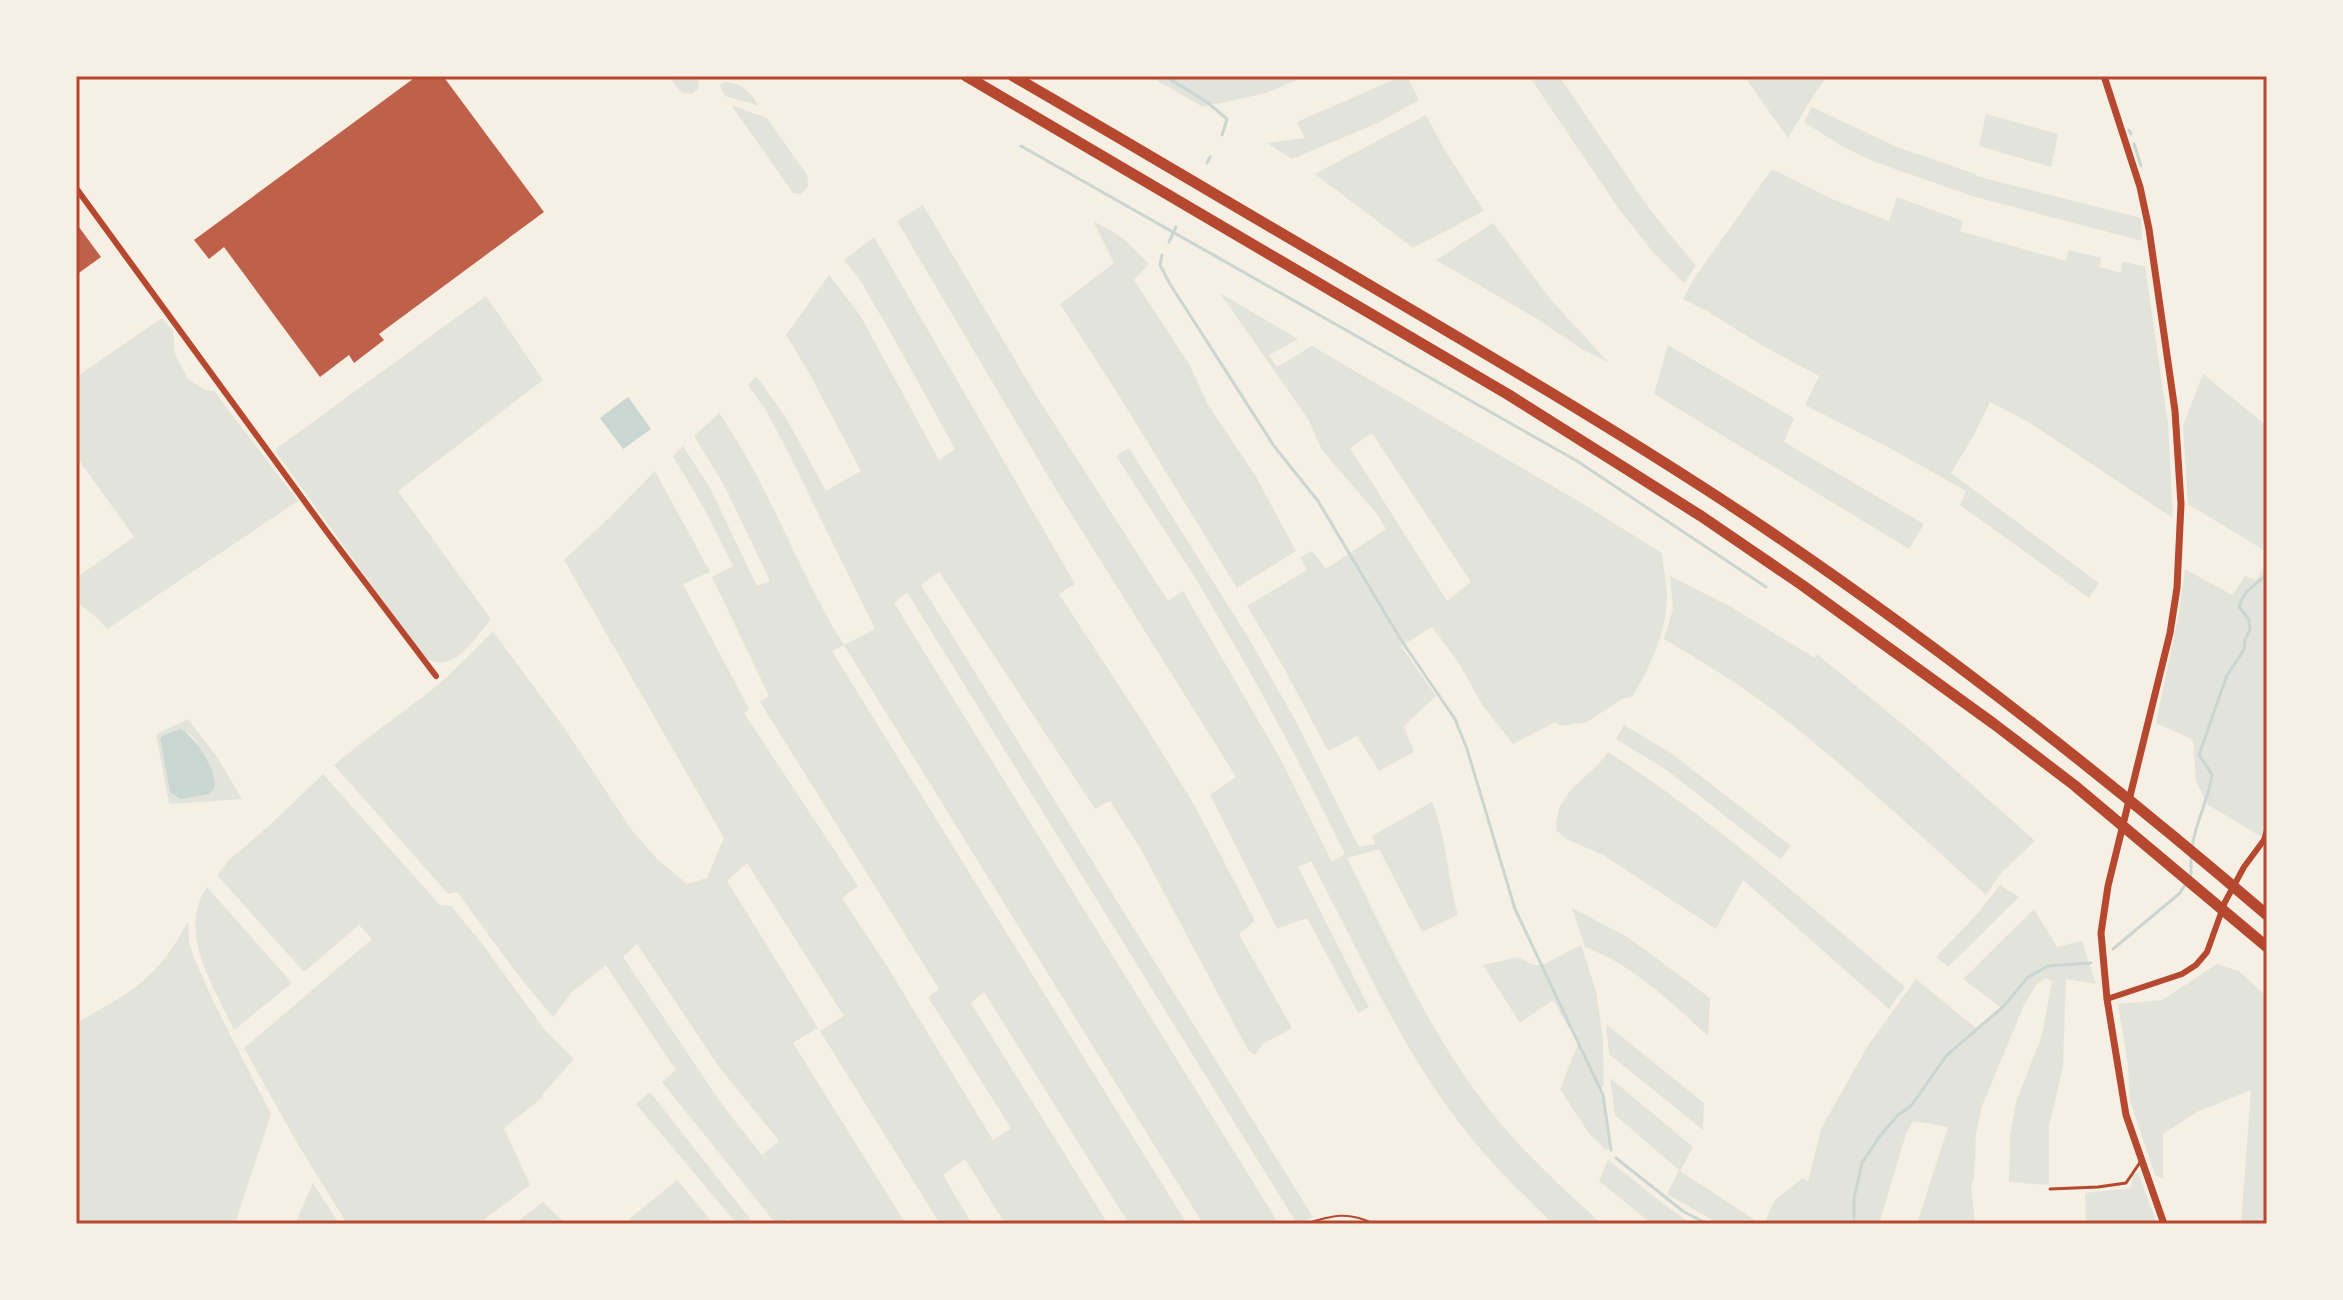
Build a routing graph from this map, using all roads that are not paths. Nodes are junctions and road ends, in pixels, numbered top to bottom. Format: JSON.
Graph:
{"nodes":[{"id":1,"x":966,"y":76,"type":"edge"},
{"id":2,"x":1013,"y":76,"type":"edge"},
{"id":3,"x":2104,"y":76,"type":"edge"},
{"id":4,"x":76,"y":188,"type":"edge"},
{"id":5,"x":436,"y":676,"type":"dead end"},
{"id":6,"x":2267,"y":830,"type":"edge"},
{"id":7,"x":2267,"y":915,"type":"edge"},
{"id":8,"x":2267,"y":947,"type":"edge"},
{"id":9,"x":2107,"y":999,"type":"junction"},
{"id":10,"x":2141,"y":1161,"type":"junction"},
{"id":11,"x":2050,"y":1189,"type":"dead end"},
{"id":12,"x":2164,"y":1224,"type":"edge"}],
"edges":[{"from":1,"to":8,"type":"highway"},
{"from":2,"to":7,"type":"highway"},
{"from":3,"to":9,"type":"street"},
{"from":4,"to":5,"type":"street"},
{"from":6,"to":9,"type":"street"},
{"from":9,"to":10,"type":"street"},
{"from":10,"to":11,"type":"lane"},
{"from":10,"to":12,"type":"street"}]}
